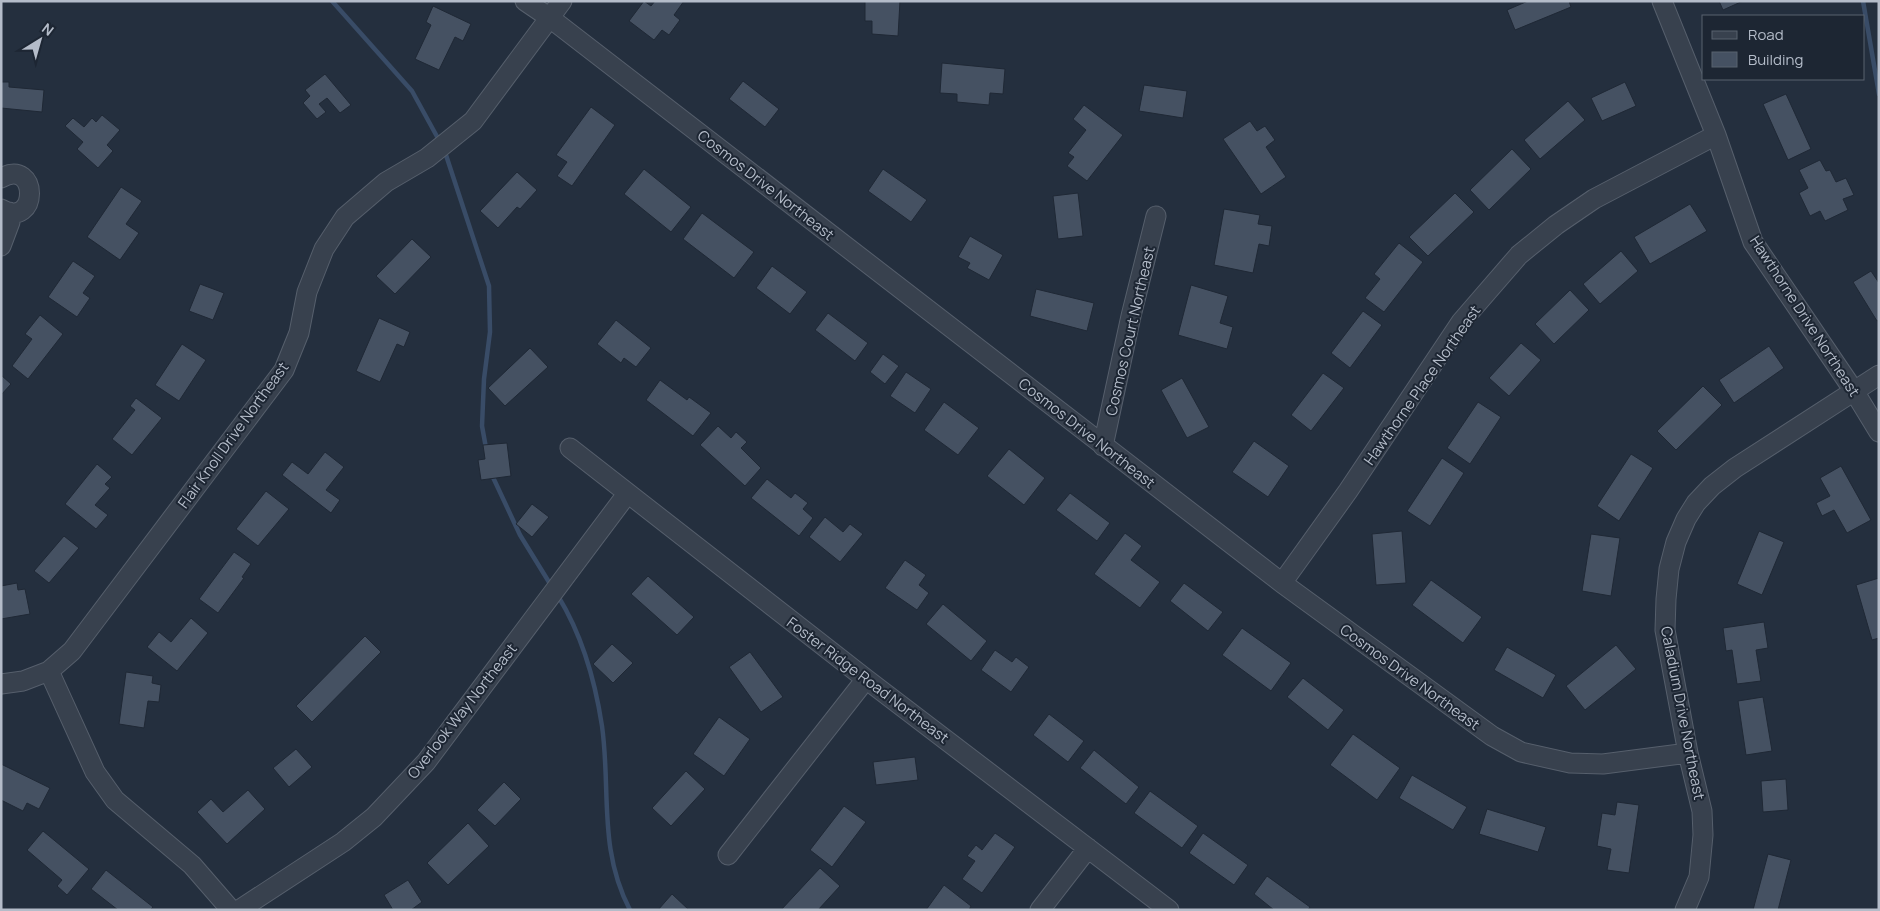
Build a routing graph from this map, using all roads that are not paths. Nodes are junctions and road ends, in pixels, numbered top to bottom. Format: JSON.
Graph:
{"nodes":[{"id":1,"x":525,"y":1,"type":"edge"},
{"id":2,"x":562,"y":1,"type":"edge"},
{"id":3,"x":1662,"y":1,"type":"edge"},
{"id":4,"x":550,"y":18,"type":"junction"},
{"id":5,"x":1716,"y":135,"type":"junction"},
{"id":6,"x":1,"y":178,"type":"edge"},
{"id":7,"x":5,"y":211,"type":"edge"},
{"id":8,"x":1156,"y":216,"type":"dead end"},
{"id":9,"x":1,"y":246,"type":"edge"},
{"id":10,"x":1879,"y":375,"type":"edge"},
{"id":11,"x":1854,"y":391,"type":"junction"},
{"id":12,"x":1879,"y":432,"type":"edge"},
{"id":13,"x":1104,"y":446,"type":"junction"},
{"id":14,"x":570,"y":448,"type":"dead end"},
{"id":15,"x":627,"y":494,"type":"junction"},
{"id":16,"x":1282,"y":583,"type":"junction"},
{"id":17,"x":49,"y":671,"type":"junction"},
{"id":18,"x":866,"y":679,"type":"junction"},
{"id":19,"x":1,"y":684,"type":"edge"},
{"id":20,"x":1688,"y":753,"type":"junction"},
{"id":21,"x":1088,"y":848,"type":"junction"},
{"id":22,"x":728,"y":855,"type":"dead end"},
{"id":23,"x":231,"y":910,"type":"edge"},
{"id":24,"x":239,"y":910,"type":"edge"},
{"id":25,"x":1040,"y":910,"type":"edge"},
{"id":26,"x":1169,"y":910,"type":"edge"},
{"id":27,"x":1685,"y":910,"type":"edge"}],
"edges":[{"from":1,"to":4,"type":"street","name":"Cosmos Drive Northeast"},
{"from":2,"to":4,"type":"street","name":"Flair Knoll Drive Northeast"},
{"from":3,"to":5,"type":"street","name":"Hawthorne Drive Northeast"},
{"from":4,"to":13,"type":"street","name":"Cosmos Drive Northeast"},
{"from":4,"to":17,"type":"street","name":"Flair Knoll Drive Northeast"},
{"from":5,"to":11,"type":"street","name":"Hawthorne Drive Northeast"},
{"from":5,"to":16,"type":"street","name":"Hawthorne Place Northeast"},
{"from":6,"to":7,"type":"street"},
{"from":7,"to":9,"type":"street"},
{"from":8,"to":13,"type":"street","name":"Cosmos Court Northeast"},
{"from":10,"to":11,"type":"street","name":"Caladium Drive Northeast"},
{"from":11,"to":12,"type":"street","name":"Hawthorne Drive Northeast"},
{"from":11,"to":20,"type":"street","name":"Caladium Drive Northeast"},
{"from":13,"to":16,"type":"street","name":"Cosmos Drive Northeast"},
{"from":14,"to":15,"type":"street","name":"Foster Ridge Road Northeast"},
{"from":15,"to":18,"type":"street","name":"Foster Ridge Road Northeast"},
{"from":15,"to":24,"type":"street","name":"Overlook Way Northeast"},
{"from":16,"to":20,"type":"street","name":"Cosmos Drive Northeast"},
{"from":17,"to":19,"type":"street","name":"Flair Knoll Drive Northeast"},
{"from":17,"to":23,"type":"street"},
{"from":18,"to":21,"type":"street","name":"Foster Ridge Road Northeast"},
{"from":18,"to":22,"type":"street"},
{"from":20,"to":27,"type":"street","name":"Caladium Drive Northeast"},
{"from":21,"to":25,"type":"street"},
{"from":21,"to":26,"type":"street","name":"Foster Ridge Road Northeast"}]}
